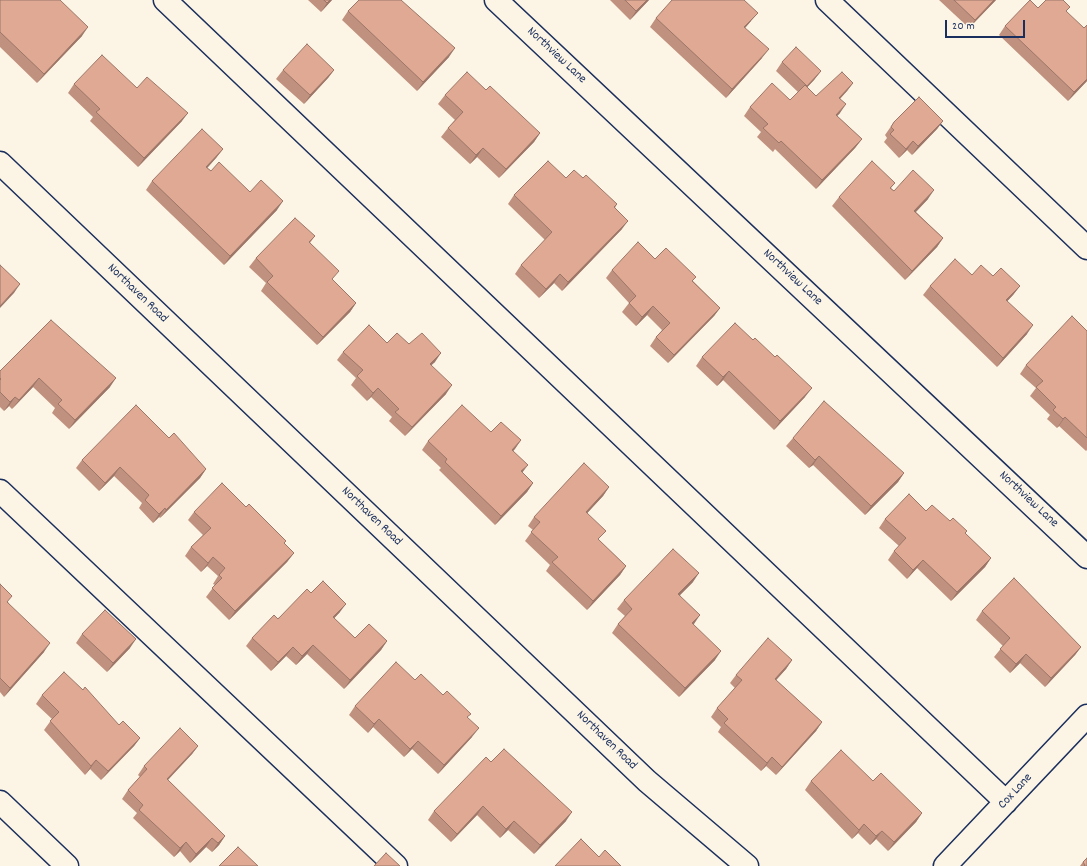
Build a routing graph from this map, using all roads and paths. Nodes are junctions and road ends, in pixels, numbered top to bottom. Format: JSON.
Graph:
{"nodes":[{"id":1,"x":165,"y":0,"type":"edge"},
{"id":2,"x":496,"y":0,"type":"edge"},
{"id":3,"x":827,"y":0,"type":"edge"},
{"id":4,"x":0,"y":163,"type":"edge"},
{"id":5,"x":1087,"y":248,"type":"edge"},
{"id":6,"x":0,"y":491,"type":"edge"},
{"id":7,"x":1087,"y":556,"type":"edge"},
{"id":8,"x":1087,"y":716,"type":"edge"},
{"id":9,"x":0,"y":802,"type":"edge"},
{"id":10,"x":1006,"y":802,"type":"junction"},
{"id":11,"x":67,"y":866,"type":"edge"},
{"id":12,"x":396,"y":866,"type":"edge"},
{"id":13,"x":747,"y":866,"type":"edge"},
{"id":14,"x":945,"y":866,"type":"edge"}],
"edges":[{"from":1,"to":10,"type":"street"},
{"from":2,"to":7,"type":"street","name":"Northview Lane"},
{"from":3,"to":5,"type":"street"},
{"from":4,"to":13,"type":"street","name":"Northaven Road"},
{"from":6,"to":12,"type":"street"},
{"from":8,"to":10,"type":"street","name":"Cox Lane"},
{"from":9,"to":11,"type":"street"},
{"from":10,"to":14,"type":"street","name":"Cox Lane"}]}
